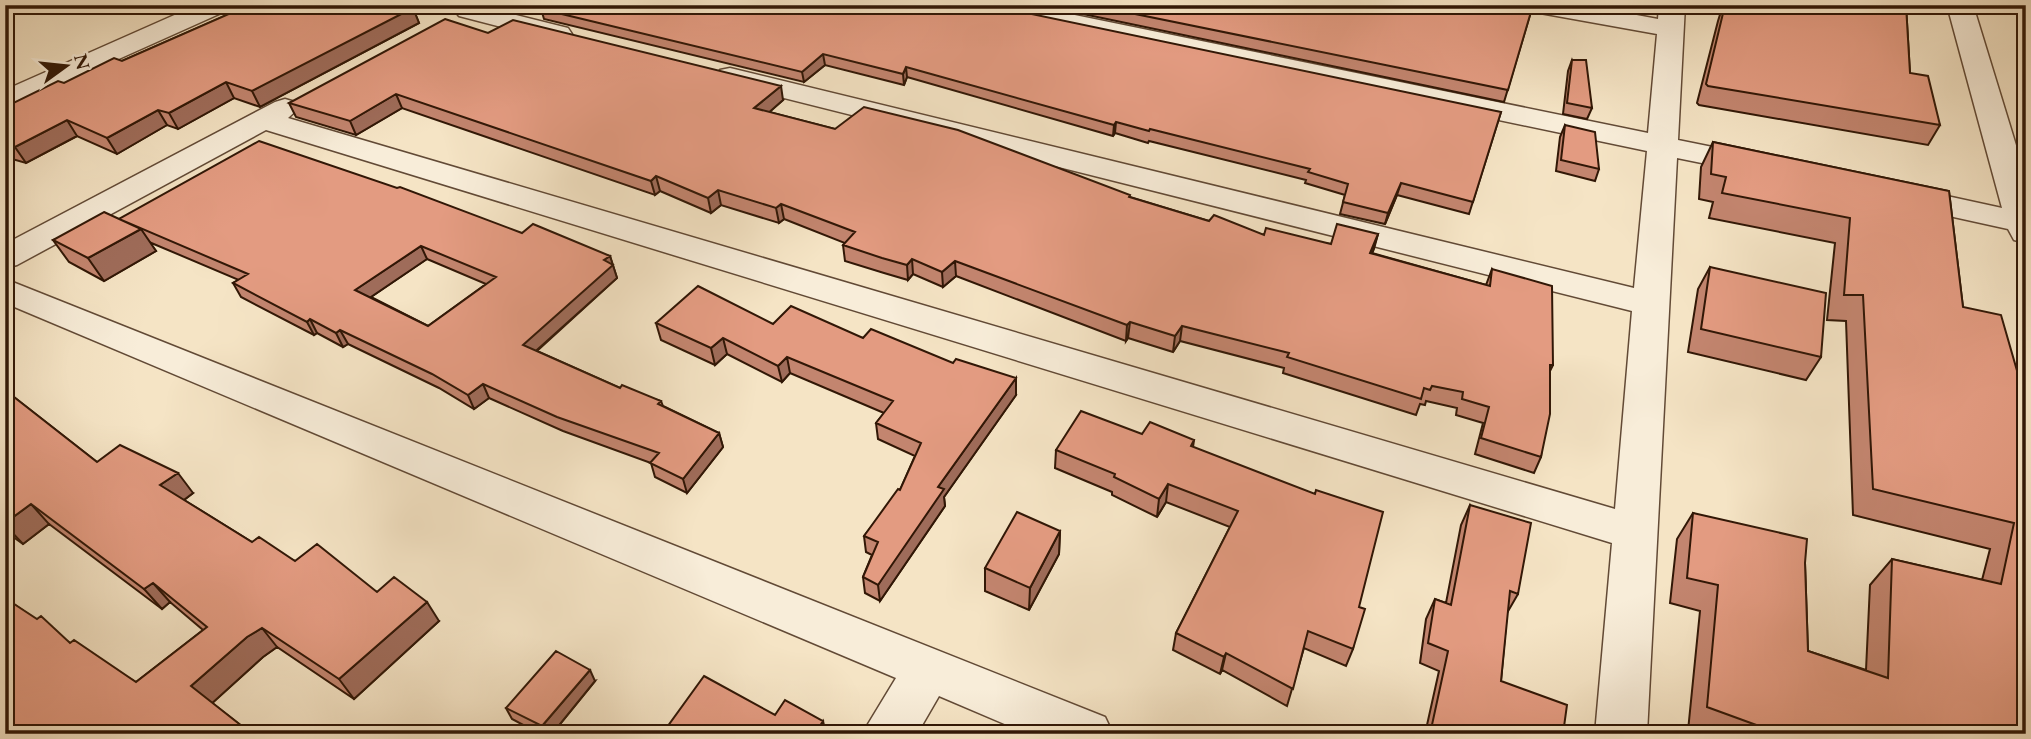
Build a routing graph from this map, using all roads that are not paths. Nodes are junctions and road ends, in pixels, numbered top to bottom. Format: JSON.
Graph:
{"nodes":[{"id":1,"x":219,"y":5,"type":"edge"},
{"id":2,"x":988,"y":5,"type":"edge"},
{"id":3,"x":1540,"y":5,"type":"edge"},
{"id":4,"x":1960,"y":5,"type":"edge"},
{"id":5,"x":463,"y":13,"type":"edge"},
{"id":6,"x":1672,"y":17,"type":"edge"},
{"id":7,"x":589,"y":41,"type":"edge"},
{"id":8,"x":696,"y":68,"type":"edge"},
{"id":9,"x":312,"y":94,"type":"edge"},
{"id":10,"x":5,"y":101,"type":"edge"},
{"id":11,"x":264,"y":120,"type":"junction"},
{"id":12,"x":1663,"y":146,"type":"junction"},
{"id":13,"x":1783,"y":171,"type":"edge"},
{"id":14,"x":1876,"y":191,"type":"edge"},
{"id":15,"x":2024,"y":227,"type":"edge"},
{"id":16,"x":5,"y":258,"type":"edge"},
{"id":17,"x":5,"y":290,"type":"edge"},
{"id":18,"x":1652,"y":304,"type":"junction"},
{"id":19,"x":1633,"y":531,"type":"junction"},
{"id":20,"x":929,"y":669,"type":"junction"},
{"id":21,"x":888,"y":734,"type":"edge"},
{"id":22,"x":1087,"y":734,"type":"edge"},
{"id":23,"x":1621,"y":734,"type":"edge"}],
"edges":[{"from":1,"to":10,"type":"street"},
{"from":2,"to":12,"type":"street"},
{"from":3,"to":6,"type":"street"},
{"from":4,"to":15,"type":"street"},
{"from":5,"to":7,"type":"street"},
{"from":6,"to":12,"type":"street"},
{"from":8,"to":18,"type":"street"},
{"from":9,"to":11,"type":"street"},
{"from":11,"to":16,"type":"street"},
{"from":11,"to":19,"type":"street"},
{"from":12,"to":13,"type":"street"},
{"from":12,"to":18,"type":"street"},
{"from":14,"to":15,"type":"street"},
{"from":17,"to":20,"type":"street"},
{"from":18,"to":19,"type":"street"},
{"from":19,"to":23,"type":"street"},
{"from":20,"to":21,"type":"street"},
{"from":20,"to":22,"type":"street"}]}
